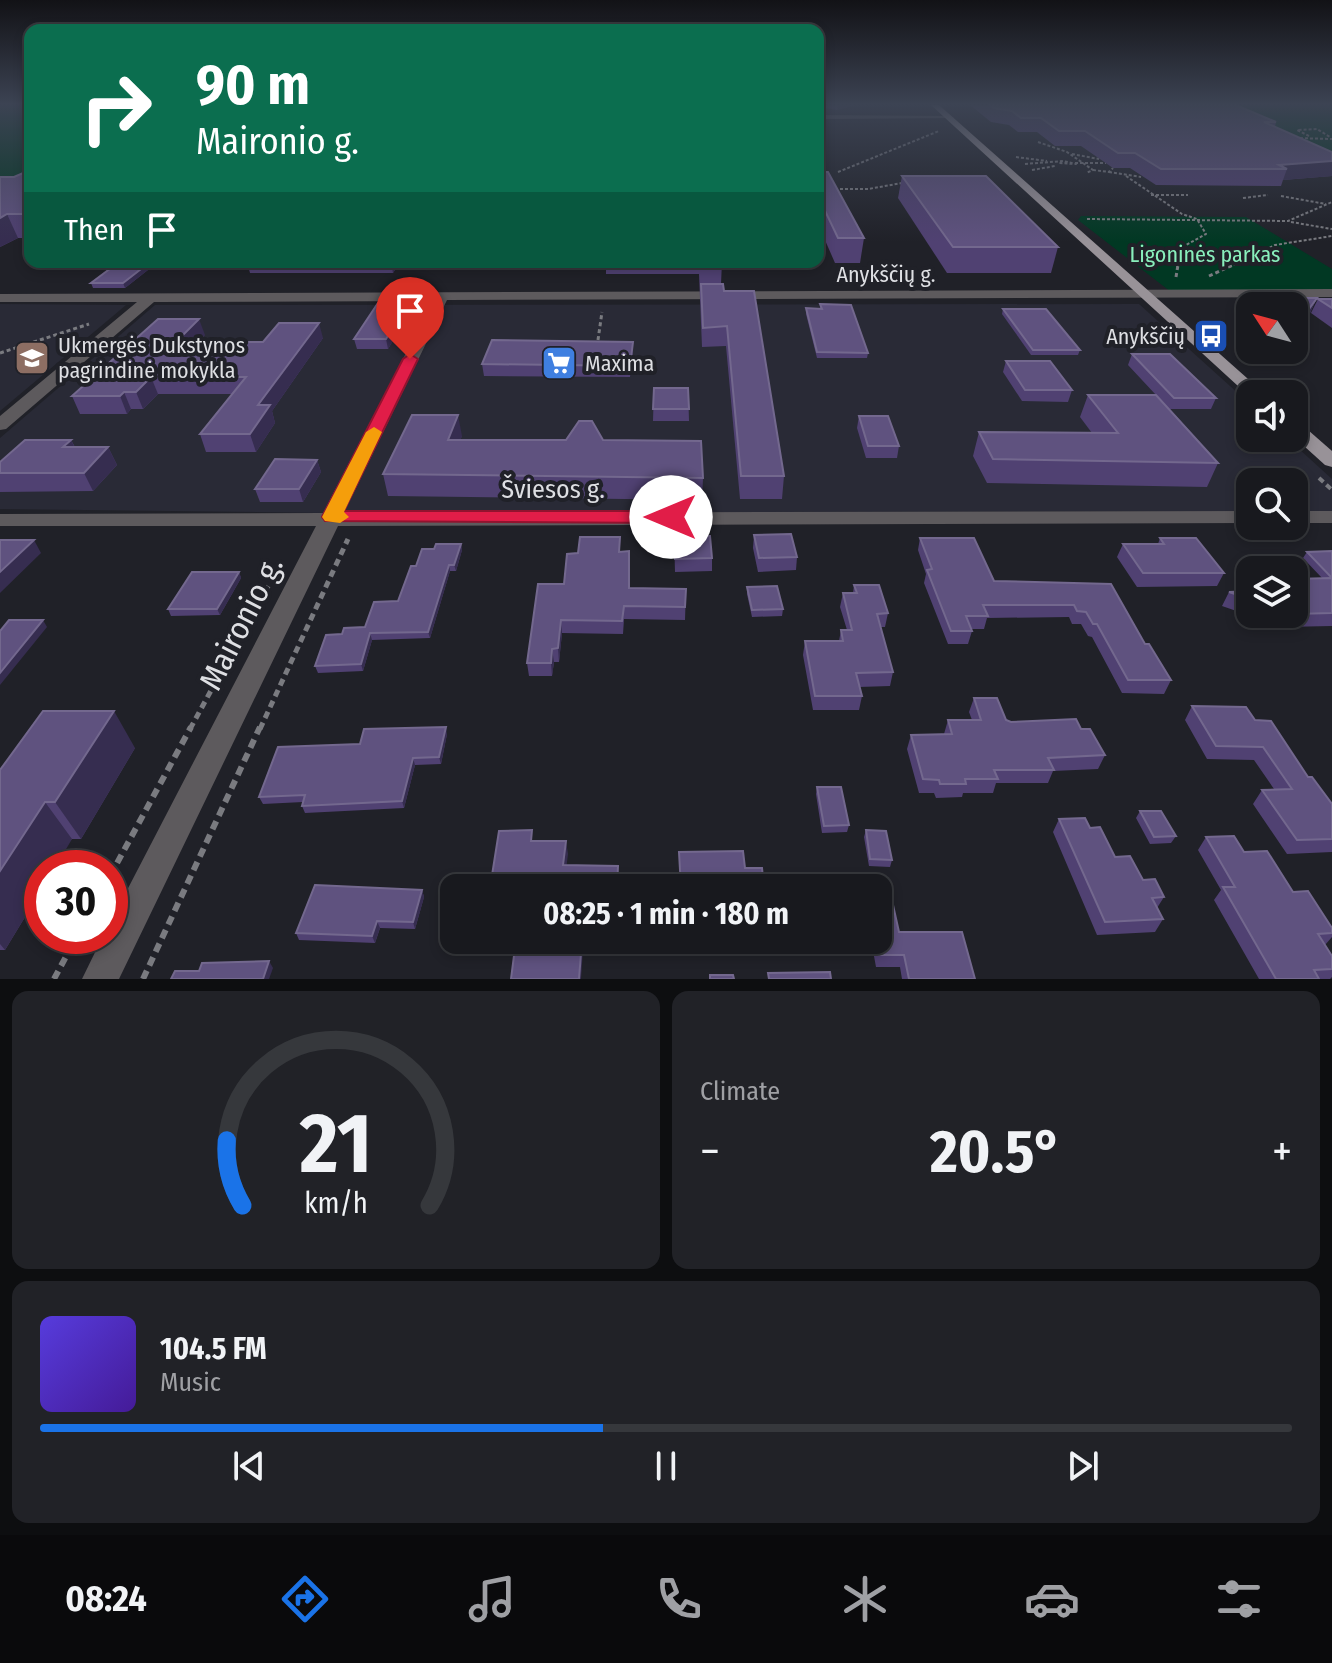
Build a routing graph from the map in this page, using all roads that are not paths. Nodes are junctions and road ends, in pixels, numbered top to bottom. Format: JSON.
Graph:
{"nodes":[{"id":1,"x":980,"y":151,"type":"edge"},
{"id":2,"x":1332,"y":293,"type":"edge"},
{"id":3,"x":1147,"y":296,"type":"junction"},
{"id":4,"x":442,"y":297,"type":"junction"},
{"id":5,"x":0,"y":298,"type":"edge"},
{"id":6,"x":150,"y":298,"type":"junction"},
{"id":7,"x":1241,"y":380,"type":"edge"},
{"id":8,"x":0,"y":425,"type":"edge"},
{"id":9,"x":1308,"y":440,"type":"edge"},
{"id":10,"x":1332,"y":461,"type":"edge"},
{"id":11,"x":332,"y":517,"type":"junction"},
{"id":12,"x":1236,"y":517,"type":"edge"},
{"id":13,"x":1308,"y":517,"type":"edge"},
{"id":14,"x":1332,"y":517,"type":"edge"},
{"id":15,"x":0,"y":520,"type":"edge"},
{"id":16,"x":100,"y":979,"type":"edge"}],
"edges":[{"from":1,"to":3,"type":"main road"},
{"from":2,"to":3,"type":"street","name":"Anykščių g."},
{"from":3,"to":4,"type":"street","name":"Anykščių g."},
{"from":3,"to":7,"type":"main road"},
{"from":4,"to":6,"type":"street","name":"Anykščių g."},
{"from":4,"to":11,"type":"street","name":"Maironio g."},
{"from":5,"to":6,"type":"street","name":"Anykščių g."},
{"from":6,"to":8,"type":"street"},
{"from":9,"to":10,"type":"main road"},
{"from":11,"to":12,"type":"street","name":"Šviesos g."},
{"from":11,"to":15,"type":"street","name":"Šviesos g."},
{"from":11,"to":16,"type":"street","name":"Maironio g."},
{"from":13,"to":14,"type":"street"}]}
